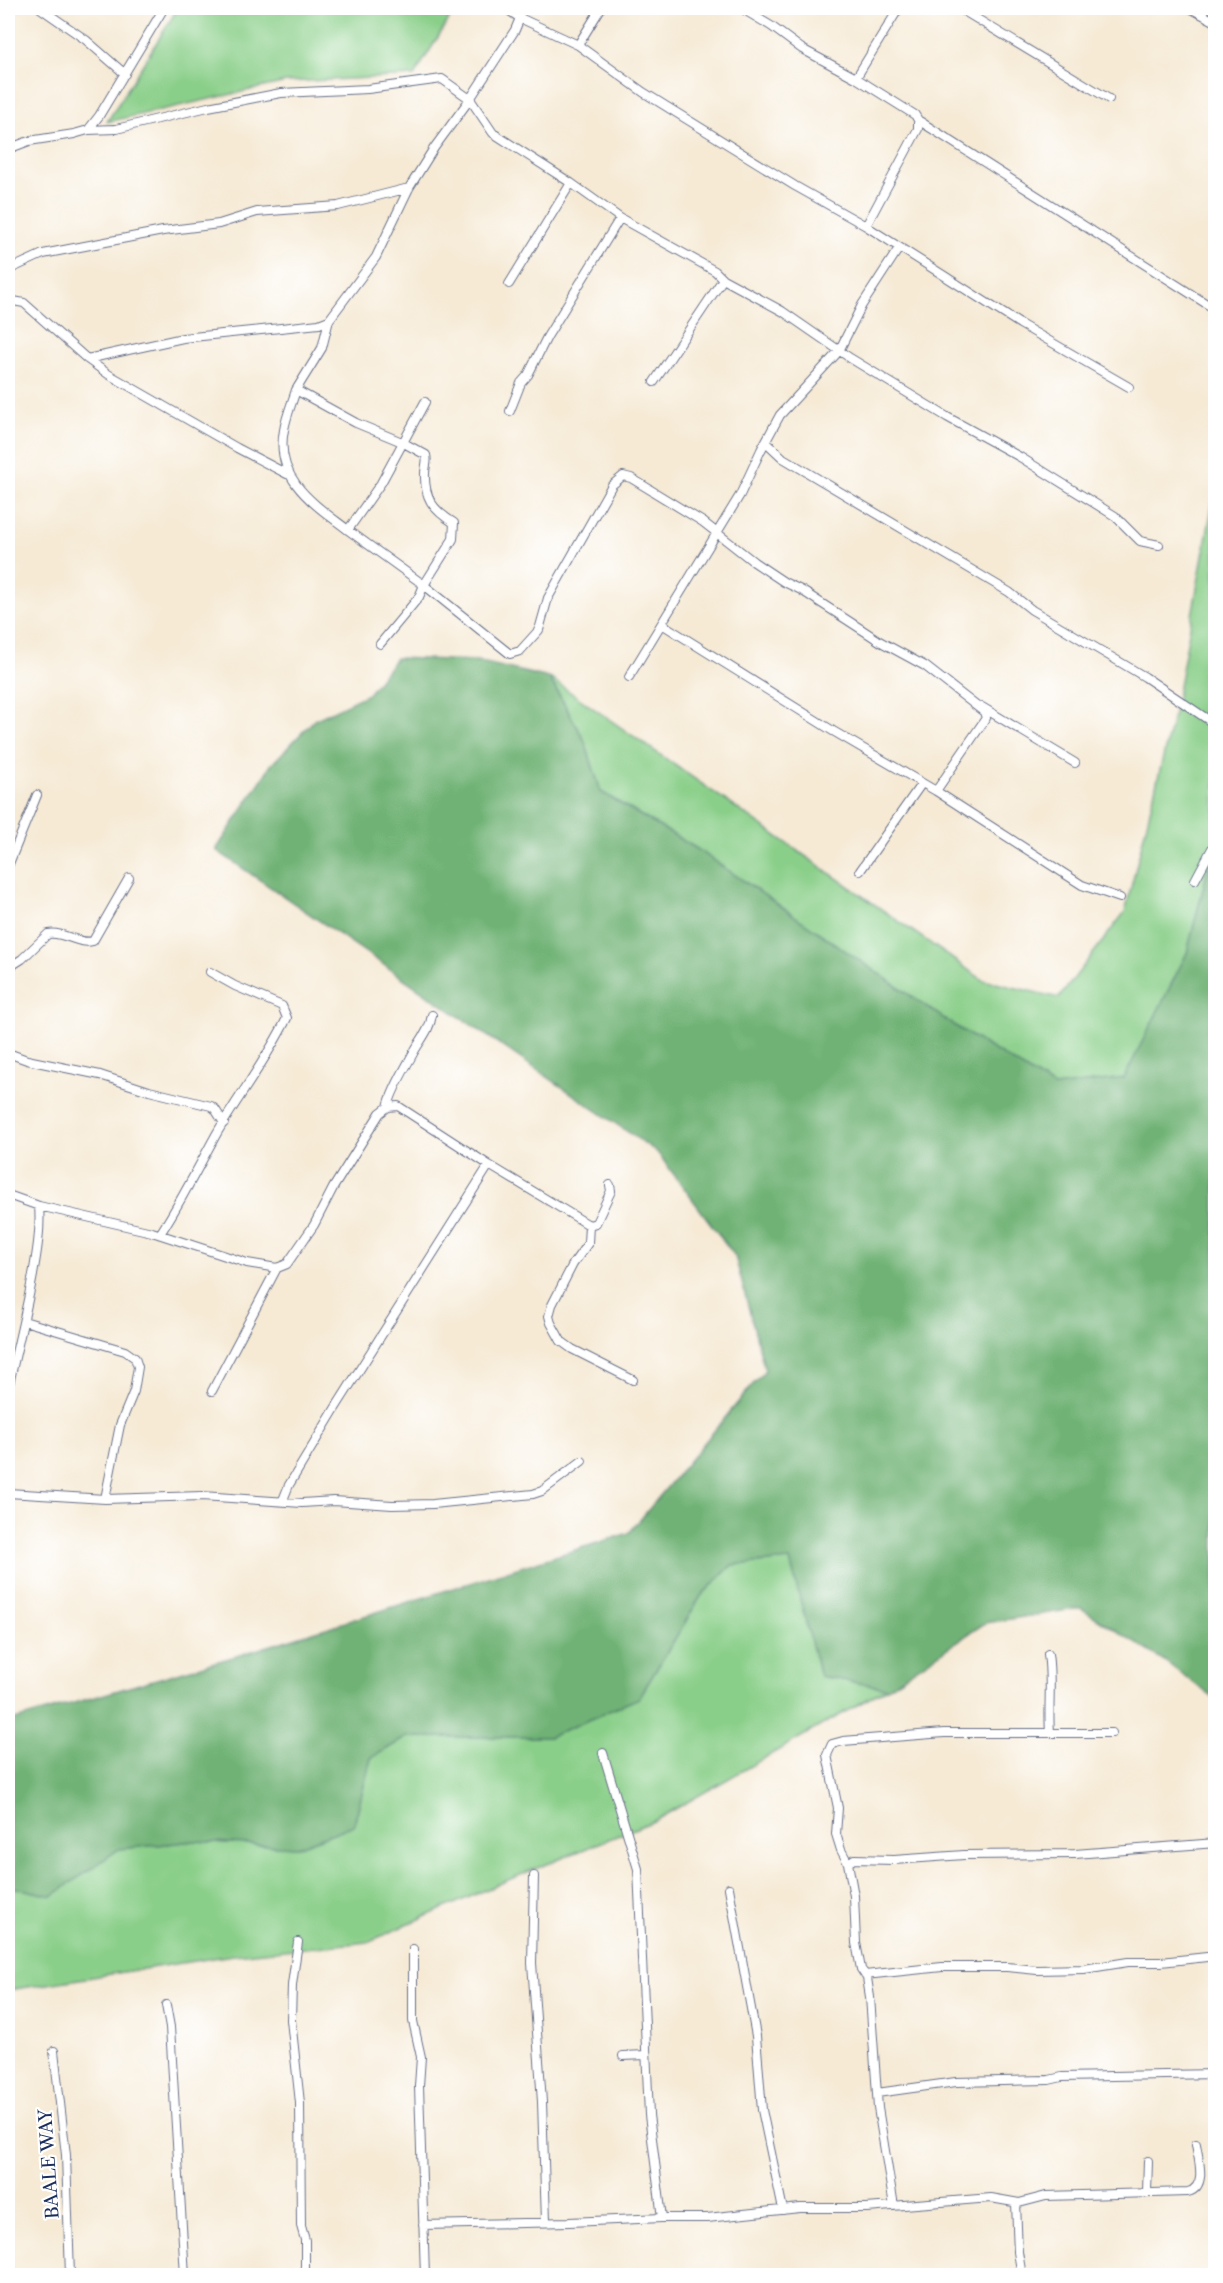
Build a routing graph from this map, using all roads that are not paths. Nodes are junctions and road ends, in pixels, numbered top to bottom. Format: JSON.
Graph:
{"nodes":[{"id":1,"x":40,"y":8,"type":"edge"},
{"id":2,"x":164,"y":8,"type":"edge"},
{"id":3,"x":505,"y":8,"type":"edge"},
{"id":4,"x":601,"y":8,"type":"edge"},
{"id":5,"x":741,"y":8,"type":"edge"},
{"id":6,"x":899,"y":8,"type":"edge"},
{"id":7,"x":958,"y":8,"type":"edge"},
{"id":8,"x":1190,"y":8,"type":"edge"},
{"id":9,"x":520,"y":18,"type":"junction"},
{"id":10,"x":1215,"y":22,"type":"edge"},
{"id":11,"x":578,"y":45,"type":"junction"},
{"id":12,"x":125,"y":74,"type":"junction"},
{"id":13,"x":856,"y":78,"type":"junction"},
{"id":14,"x":470,"y":99,"type":"junction"},
{"id":15,"x":1109,"y":99,"type":"dead end"},
{"id":16,"x":918,"y":120,"type":"junction"},
{"id":17,"x":88,"y":130,"type":"junction"},
{"id":18,"x":9,"y":147,"type":"edge"},
{"id":19,"x":571,"y":183,"type":"junction"},
{"id":20,"x":409,"y":188,"type":"junction"},
{"id":21,"x":620,"y":218,"type":"junction"},
{"id":22,"x":866,"y":226,"type":"junction"},
{"id":23,"x":899,"y":248,"type":"junction"},
{"id":24,"x":8,"y":270,"type":"edge"},
{"id":25,"x":723,"y":279,"type":"junction"},
{"id":26,"x":509,"y":284,"type":"dead end"},
{"id":27,"x":8,"y":300,"type":"edge"},
{"id":28,"x":1213,"y":308,"type":"dead end"},
{"id":29,"x":329,"y":320,"type":"junction"},
{"id":30,"x":839,"y":351,"type":"junction"},
{"id":31,"x":87,"y":359,"type":"junction"},
{"id":32,"x":654,"y":382,"type":"dead end"},
{"id":33,"x":1129,"y":387,"type":"dead end"},
{"id":34,"x":296,"y":390,"type":"junction"},
{"id":35,"x":425,"y":402,"type":"dead end"},
{"id":36,"x":510,"y":411,"type":"dead end"},
{"id":37,"x":402,"y":442,"type":"junction"},
{"id":38,"x":766,"y":442,"type":"junction"},
{"id":39,"x":288,"y":474,"type":"junction"},
{"id":40,"x":348,"y":530,"type":"junction"},
{"id":41,"x":717,"y":534,"type":"junction"},
{"id":42,"x":1159,"y":545,"type":"dead end"},
{"id":43,"x":424,"y":585,"type":"junction"},
{"id":44,"x":662,"y":624,"type":"junction"},
{"id":45,"x":380,"y":644,"type":"dead end"},
{"id":46,"x":628,"y":677,"type":"dead end"},
{"id":47,"x":973,"y":702,"type":"junction"},
{"id":48,"x":1215,"y":725,"type":"edge"},
{"id":49,"x":1074,"y":763,"type":"dead end"},
{"id":50,"x":922,"y":783,"type":"junction"},
{"id":51,"x":936,"y":791,"type":"junction"},
{"id":52,"x":37,"y":795,"type":"dead end"},
{"id":53,"x":1215,"y":842,"type":"edge"},
{"id":54,"x":8,"y":866,"type":"edge"},
{"id":55,"x":860,"y":871,"type":"dead end"},
{"id":56,"x":129,"y":878,"type":"dead end"},
{"id":57,"x":1195,"y":880,"type":"dead end"},
{"id":58,"x":1120,"y":898,"type":"dead end"},
{"id":59,"x":8,"y":968,"type":"edge"},
{"id":60,"x":210,"y":972,"type":"dead end"},
{"id":61,"x":432,"y":1015,"type":"dead end"},
{"id":62,"x":8,"y":1053,"type":"edge"},
{"id":63,"x":388,"y":1107,"type":"junction"},
{"id":64,"x":224,"y":1123,"type":"junction"},
{"id":65,"x":489,"y":1165,"type":"junction"},
{"id":66,"x":610,"y":1185,"type":"dead end"},
{"id":67,"x":8,"y":1196,"type":"edge"},
{"id":68,"x":39,"y":1206,"type":"junction"},
{"id":69,"x":589,"y":1225,"type":"junction"},
{"id":70,"x":160,"y":1234,"type":"junction"},
{"id":71,"x":277,"y":1268,"type":"junction"},
{"id":72,"x":24,"y":1321,"type":"junction"},
{"id":73,"x":633,"y":1380,"type":"dead end"},
{"id":74,"x":8,"y":1389,"type":"edge"},
{"id":75,"x":212,"y":1391,"type":"dead end"},
{"id":76,"x":582,"y":1461,"type":"dead end"},
{"id":77,"x":8,"y":1493,"type":"edge"},
{"id":78,"x":105,"y":1499,"type":"junction"},
{"id":79,"x":283,"y":1500,"type":"junction"},
{"id":80,"x":1048,"y":1654,"type":"dead end"},
{"id":81,"x":1050,"y":1733,"type":"junction"},
{"id":82,"x":1113,"y":1733,"type":"dead end"},
{"id":83,"x":603,"y":1753,"type":"dead end"},
{"id":84,"x":1215,"y":1843,"type":"edge"},
{"id":85,"x":848,"y":1863,"type":"junction"},
{"id":86,"x":534,"y":1876,"type":"dead end"},
{"id":87,"x":729,"y":1888,"type":"dead end"},
{"id":88,"x":298,"y":1942,"type":"dead end"},
{"id":89,"x":413,"y":1949,"type":"dead end"},
{"id":90,"x":1215,"y":1956,"type":"edge"},
{"id":91,"x":865,"y":1975,"type":"junction"},
{"id":92,"x":166,"y":2005,"type":"dead end"},
{"id":93,"x":54,"y":2051,"type":"dead end"},
{"id":94,"x":646,"y":2055,"type":"junction"},
{"id":95,"x":623,"y":2056,"type":"dead end"},
{"id":96,"x":1215,"y":2074,"type":"edge"},
{"id":97,"x":877,"y":2093,"type":"junction"},
{"id":98,"x":1196,"y":2144,"type":"dead end"},
{"id":99,"x":1148,"y":2161,"type":"dead end"},
{"id":100,"x":1147,"y":2192,"type":"junction"},
{"id":101,"x":1016,"y":2203,"type":"junction"},
{"id":102,"x":894,"y":2206,"type":"junction"},
{"id":103,"x":783,"y":2210,"type":"junction"},
{"id":104,"x":662,"y":2217,"type":"junction"},
{"id":105,"x":546,"y":2221,"type":"junction"},
{"id":106,"x":423,"y":2225,"type":"junction"},
{"id":107,"x":70,"y":2276,"type":"edge"},
{"id":108,"x":185,"y":2276,"type":"edge"},
{"id":109,"x":305,"y":2276,"type":"edge"},
{"id":110,"x":425,"y":2276,"type":"edge"},
{"id":111,"x":1022,"y":2276,"type":"edge"}],
"edges":[{"from":1,"to":12,"type":"street"},
{"from":2,"to":12,"type":"street"},
{"from":3,"to":9,"type":"street"},
{"from":4,"to":11,"type":"street"},
{"from":5,"to":13,"type":"street"},
{"from":6,"to":13,"type":"street"},
{"from":7,"to":15,"type":"street"},
{"from":8,"to":10,"type":"street"},
{"from":9,"to":11,"type":"street"},
{"from":9,"to":14,"type":"street"},
{"from":11,"to":22,"type":"street"},
{"from":12,"to":17,"type":"street"},
{"from":13,"to":16,"type":"street"},
{"from":14,"to":17,"type":"street"},
{"from":14,"to":19,"type":"street"},
{"from":14,"to":20,"type":"street"},
{"from":16,"to":22,"type":"street"},
{"from":16,"to":28,"type":"street"},
{"from":17,"to":18,"type":"street"},
{"from":19,"to":21,"type":"street"},
{"from":19,"to":26,"type":"street"},
{"from":20,"to":24,"type":"street"},
{"from":20,"to":29,"type":"street"},
{"from":21,"to":25,"type":"street"},
{"from":21,"to":36,"type":"street"},
{"from":22,"to":23,"type":"street"},
{"from":23,"to":30,"type":"street"},
{"from":23,"to":33,"type":"street"},
{"from":25,"to":30,"type":"street"},
{"from":25,"to":32,"type":"street"},
{"from":27,"to":31,"type":"street"},
{"from":29,"to":31,"type":"street"},
{"from":29,"to":34,"type":"street"},
{"from":30,"to":38,"type":"street"},
{"from":30,"to":42,"type":"street"},
{"from":31,"to":39,"type":"street"},
{"from":34,"to":37,"type":"street"},
{"from":34,"to":39,"type":"street"},
{"from":35,"to":37,"type":"street"},
{"from":37,"to":40,"type":"street"},
{"from":37,"to":43,"type":"street"},
{"from":38,"to":41,"type":"street"},
{"from":38,"to":48,"type":"street"},
{"from":39,"to":40,"type":"street"},
{"from":40,"to":43,"type":"street"},
{"from":41,"to":43,"type":"street"},
{"from":41,"to":44,"type":"street"},
{"from":41,"to":47,"type":"street"},
{"from":43,"to":45,"type":"street"},
{"from":44,"to":46,"type":"street"},
{"from":44,"to":50,"type":"street"},
{"from":47,"to":49,"type":"street"},
{"from":47,"to":51,"type":"street"},
{"from":50,"to":51,"type":"street"},
{"from":50,"to":55,"type":"street"},
{"from":51,"to":58,"type":"street"},
{"from":52,"to":54,"type":"street"},
{"from":53,"to":57,"type":"street"},
{"from":56,"to":59,"type":"street"},
{"from":60,"to":64,"type":"street"},
{"from":61,"to":63,"type":"street"},
{"from":62,"to":64,"type":"street"},
{"from":63,"to":65,"type":"street"},
{"from":63,"to":71,"type":"street"},
{"from":64,"to":70,"type":"street"},
{"from":65,"to":69,"type":"street"},
{"from":65,"to":79,"type":"street"},
{"from":66,"to":69,"type":"street"},
{"from":67,"to":68,"type":"street"},
{"from":68,"to":70,"type":"street"},
{"from":68,"to":72,"type":"street"},
{"from":69,"to":73,"type":"street"},
{"from":70,"to":71,"type":"street"},
{"from":71,"to":75,"type":"street"},
{"from":72,"to":74,"type":"street"},
{"from":72,"to":78,"type":"street"},
{"from":76,"to":79,"type":"street"},
{"from":77,"to":78,"type":"street"},
{"from":78,"to":79,"type":"street"},
{"from":80,"to":81,"type":"street"},
{"from":81,"to":82,"type":"street"},
{"from":81,"to":85,"type":"street"},
{"from":83,"to":94,"type":"street"},
{"from":84,"to":85,"type":"street"},
{"from":85,"to":91,"type":"street"},
{"from":86,"to":105,"type":"street"},
{"from":87,"to":103,"type":"street"},
{"from":88,"to":109,"type":"street"},
{"from":89,"to":106,"type":"street"},
{"from":90,"to":91,"type":"street"},
{"from":91,"to":97,"type":"street"},
{"from":92,"to":108,"type":"street"},
{"from":93,"to":107,"type":"street","name":"BAALE WAY"},
{"from":94,"to":95,"type":"street"},
{"from":94,"to":104,"type":"street"},
{"from":96,"to":97,"type":"street"},
{"from":97,"to":102,"type":"street"},
{"from":98,"to":100,"type":"street"},
{"from":99,"to":100,"type":"street"},
{"from":100,"to":101,"type":"street"},
{"from":101,"to":102,"type":"street"},
{"from":101,"to":111,"type":"street"},
{"from":102,"to":103,"type":"street"},
{"from":103,"to":104,"type":"street"},
{"from":104,"to":105,"type":"street"},
{"from":105,"to":106,"type":"street"},
{"from":106,"to":110,"type":"street"}]}
